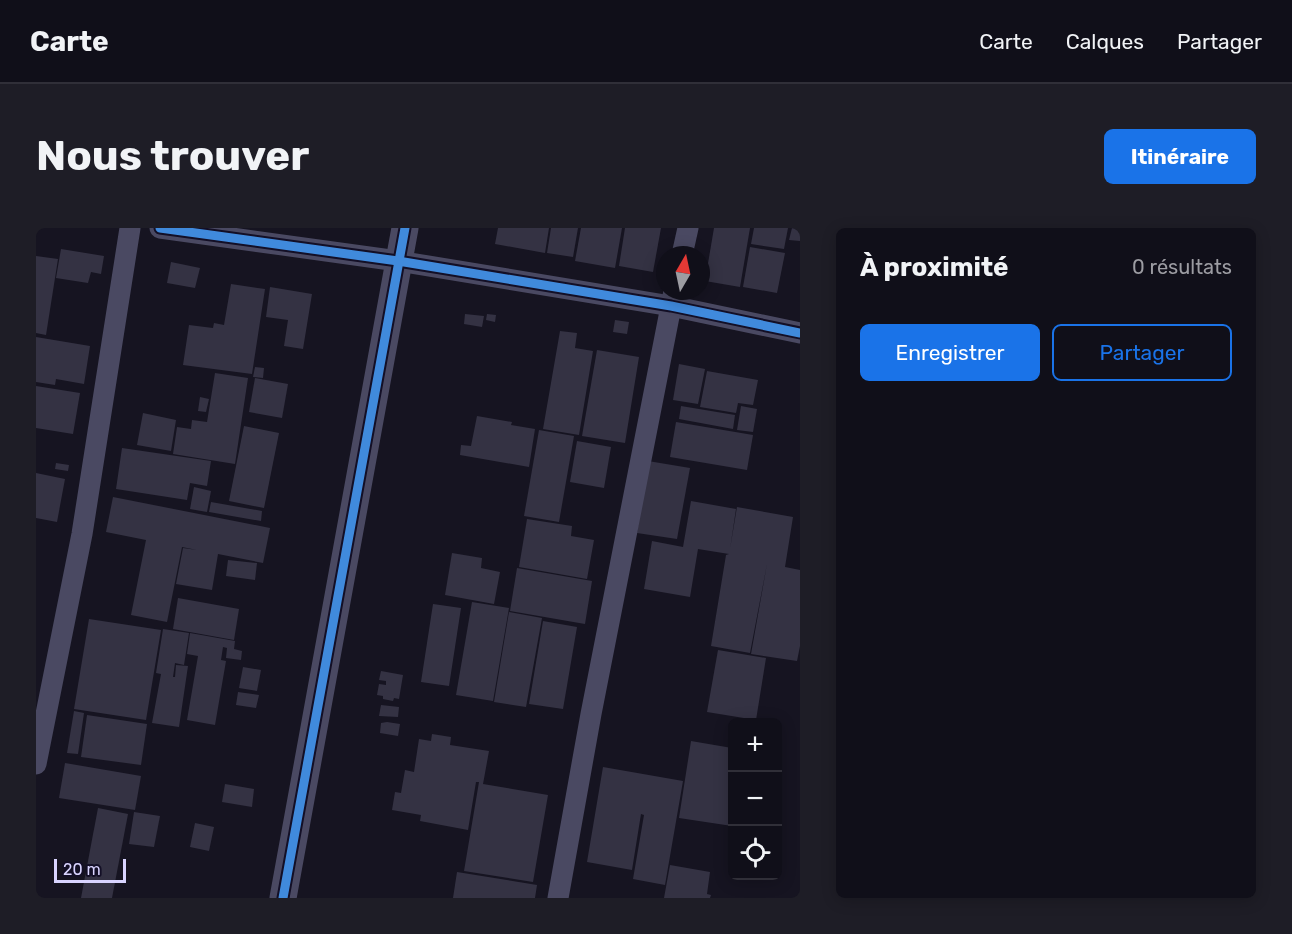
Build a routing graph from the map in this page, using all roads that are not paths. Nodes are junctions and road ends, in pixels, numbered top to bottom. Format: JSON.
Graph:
{"nodes":[{"id":1,"x":130,"y":228,"type":"edge"},
{"id":2,"x":160,"y":228,"type":"edge"},
{"id":3,"x":405,"y":228,"type":"edge"},
{"id":4,"x":688,"y":228,"type":"edge"},
{"id":5,"x":684,"y":246,"type":"edge"},
{"id":6,"x":398,"y":261,"type":"junction"},
{"id":7,"x":656,"y":297,"type":"edge"},
{"id":8,"x":673,"y":300,"type":"edge"},
{"id":9,"x":677,"y":300,"type":"edge"},
{"id":10,"x":800,"y":333,"type":"edge"},
{"id":11,"x":36,"y":764,"type":"edge"},
{"id":12,"x":283,"y":898,"type":"edge"},
{"id":13,"x":558,"y":898,"type":"edge"}],
"edges":[{"from":1,"to":11,"type":"street"},
{"from":2,"to":6,"type":"street"},
{"from":3,"to":6,"type":"street"},
{"from":4,"to":5,"type":"street"},
{"from":6,"to":7,"type":"street"},
{"from":6,"to":12,"type":"street"},
{"from":8,"to":13,"type":"street"},
{"from":9,"to":10,"type":"street"}]}
